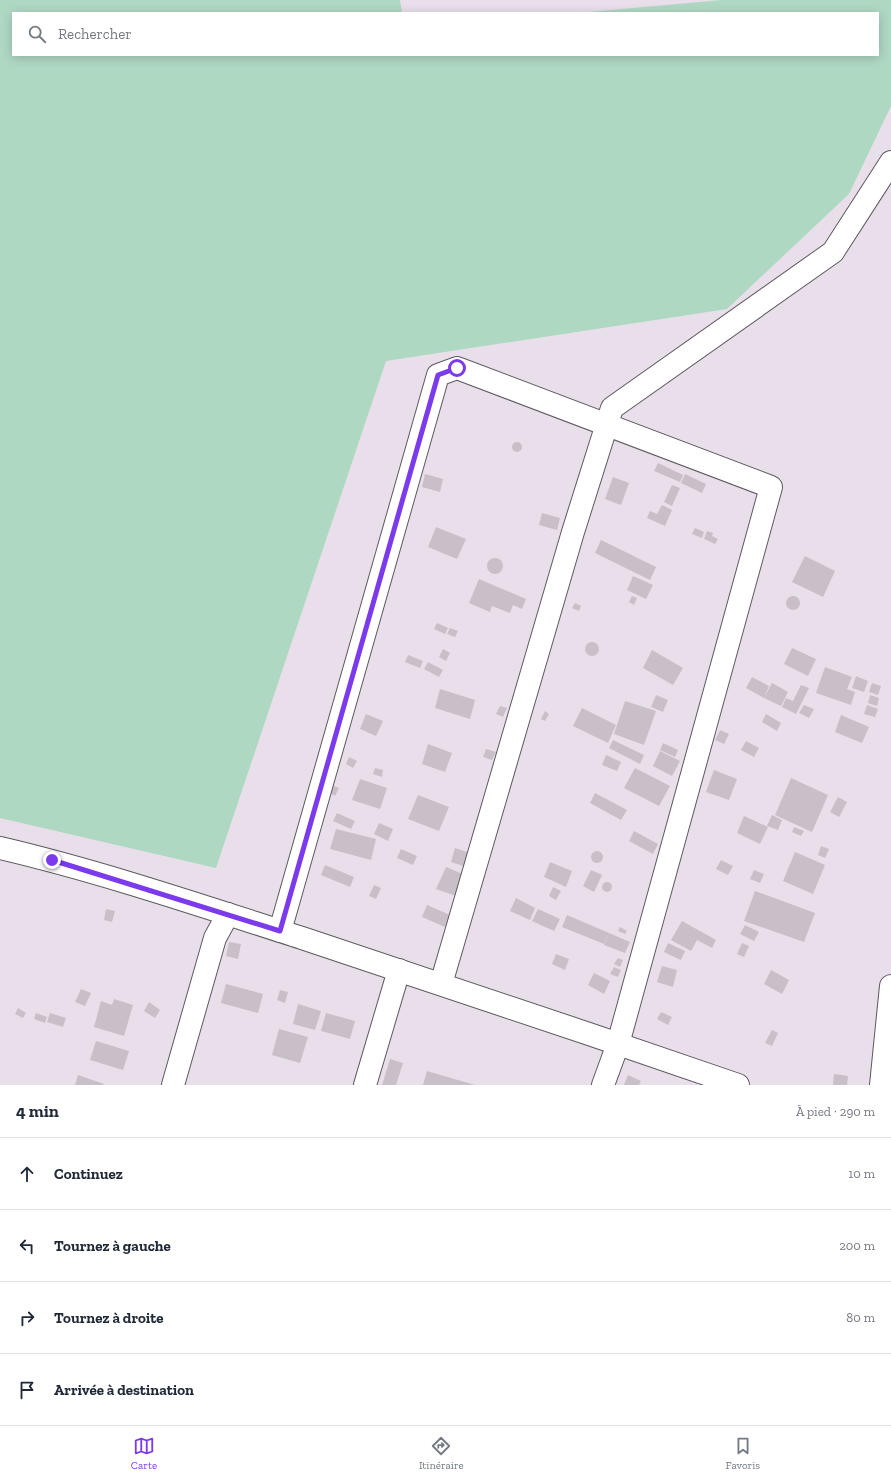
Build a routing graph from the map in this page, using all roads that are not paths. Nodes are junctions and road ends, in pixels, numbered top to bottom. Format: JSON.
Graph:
{"nodes":[{"id":1,"x":891,"y":162,"type":"edge"},
{"id":2,"x":606,"y":424,"type":"junction"},
{"id":3,"x":0,"y":848,"type":"edge"},
{"id":4,"x":228,"y":914,"type":"junction"},
{"id":5,"x":280,"y":931,"type":"junction"},
{"id":6,"x":398,"y":970,"type":"junction"},
{"id":7,"x":441,"y":984,"type":"junction"},
{"id":8,"x":891,"y":986,"type":"edge"},
{"id":9,"x":618,"y":1044,"type":"junction"},
{"id":10,"x":173,"y":1085,"type":"edge"},
{"id":11,"x":365,"y":1085,"type":"edge"},
{"id":12,"x":603,"y":1085,"type":"edge"},
{"id":13,"x":738,"y":1085,"type":"edge"},
{"id":14,"x":881,"y":1085,"type":"edge"}],
"edges":[{"from":1,"to":2,"type":"street"},
{"from":2,"to":5,"type":"street"},
{"from":2,"to":7,"type":"street"},
{"from":2,"to":9,"type":"street"},
{"from":3,"to":4,"type":"street"},
{"from":4,"to":5,"type":"street"},
{"from":4,"to":10,"type":"street"},
{"from":5,"to":6,"type":"street"},
{"from":6,"to":7,"type":"street"},
{"from":6,"to":11,"type":"street"},
{"from":7,"to":9,"type":"street"},
{"from":8,"to":14,"type":"street"},
{"from":9,"to":12,"type":"street"},
{"from":9,"to":13,"type":"street"}]}
